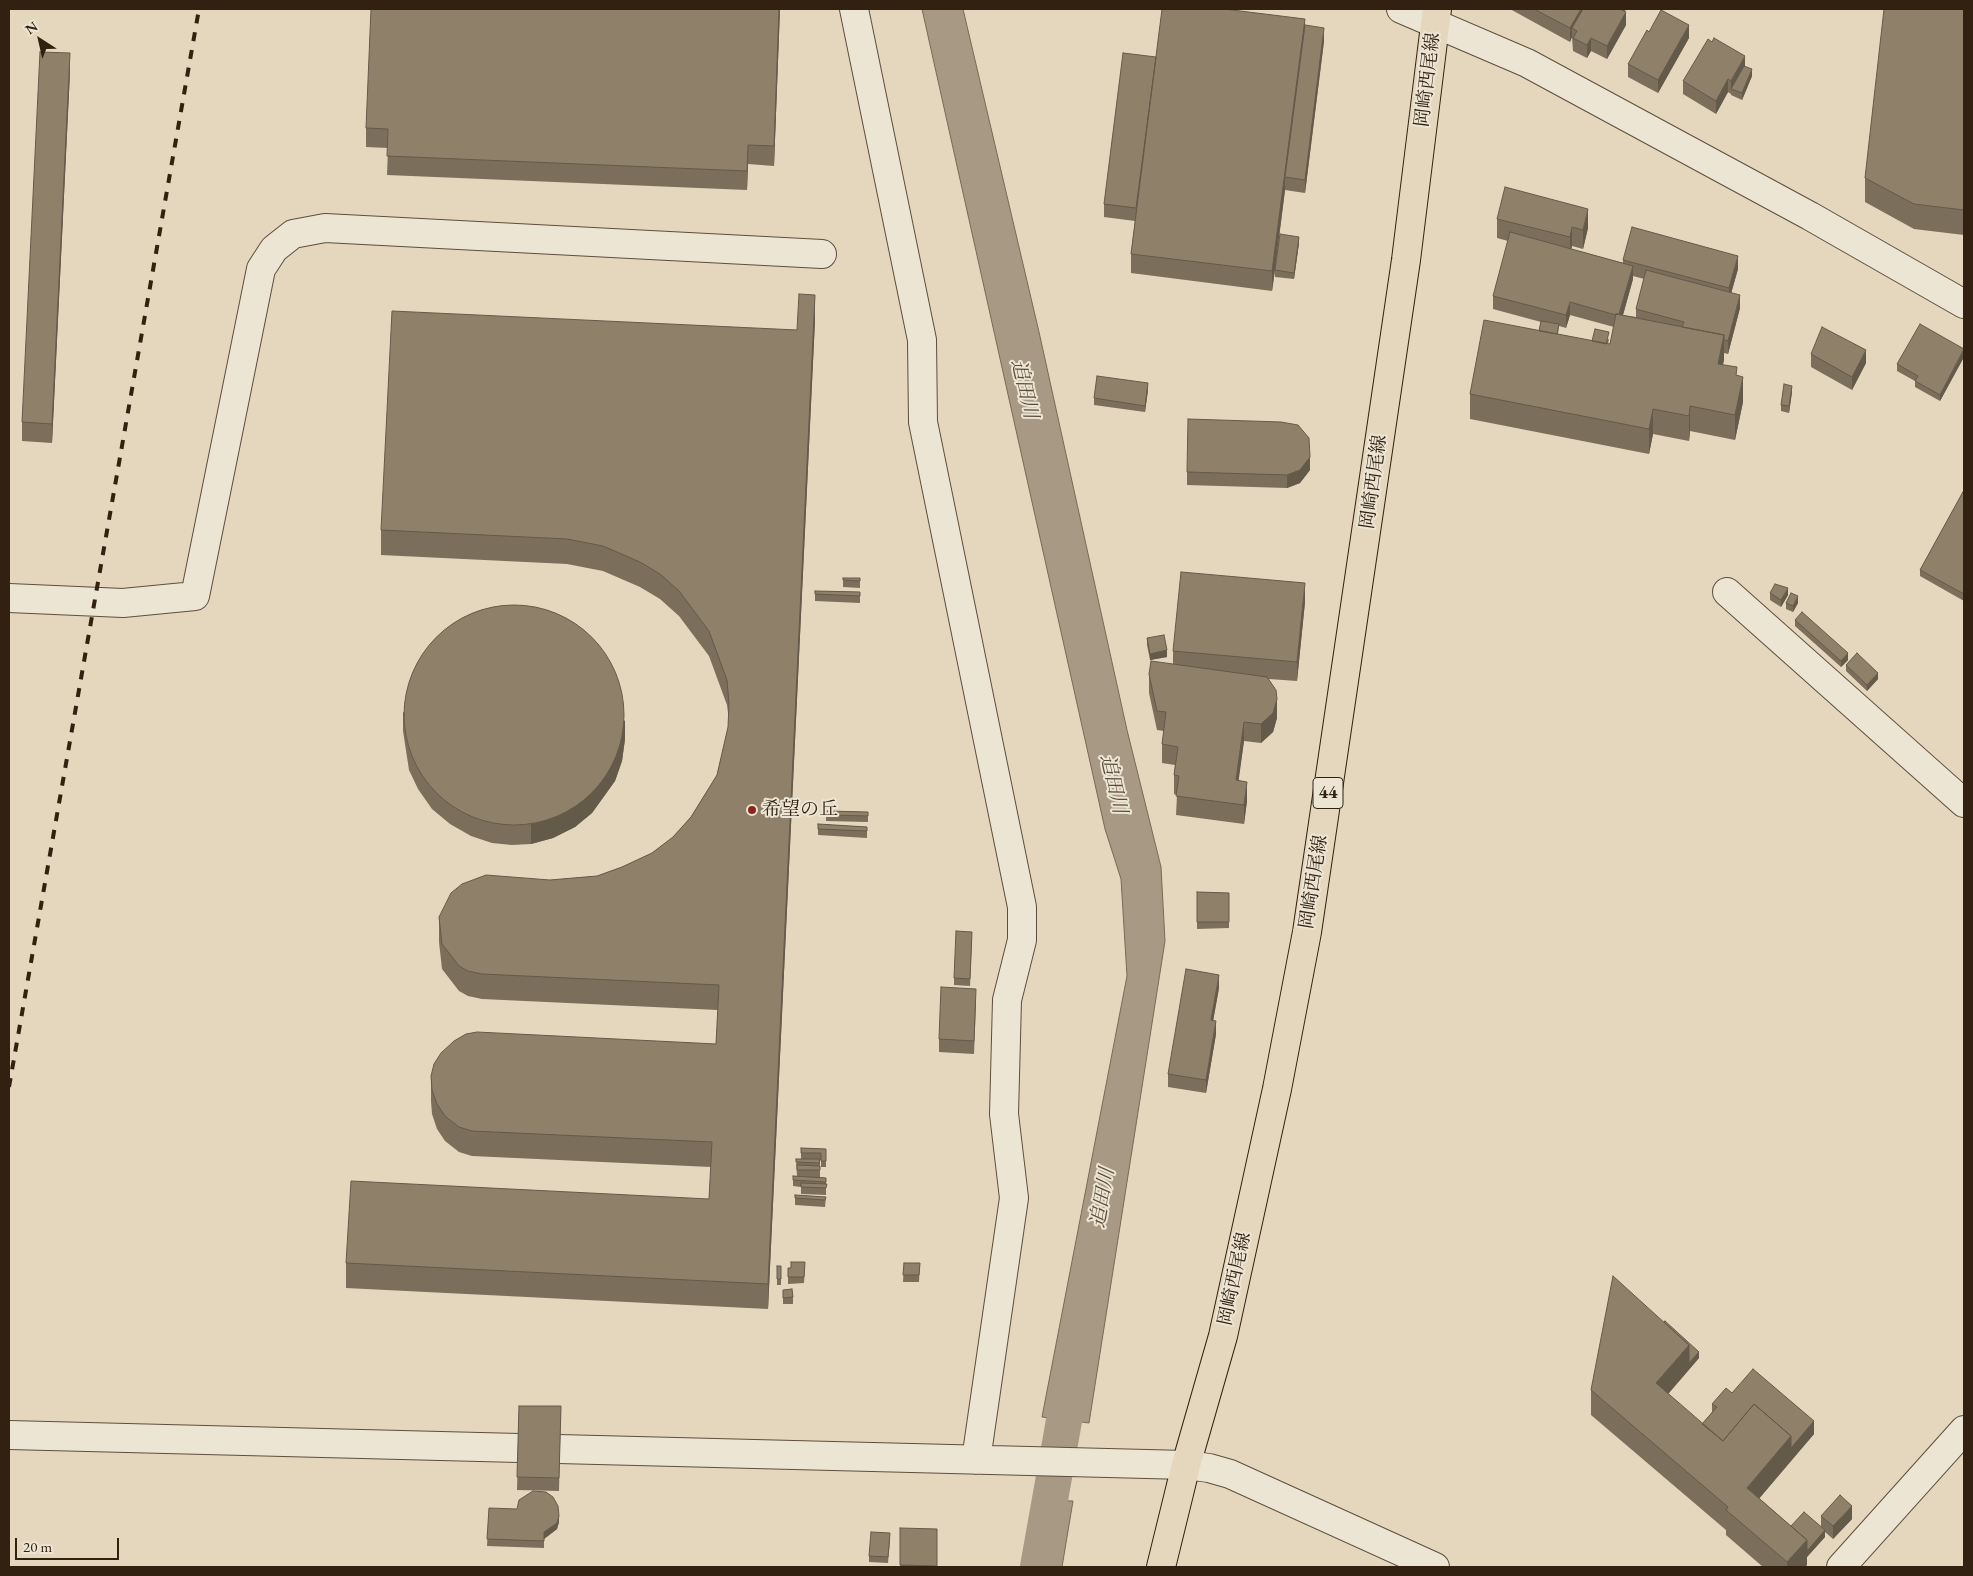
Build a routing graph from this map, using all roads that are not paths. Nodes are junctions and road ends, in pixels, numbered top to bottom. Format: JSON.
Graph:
{"nodes":[{"id":1,"x":854,"y":9,"type":"edge"},
{"id":2,"x":1402,"y":9,"type":"edge"},
{"id":3,"x":1436,"y":16,"type":"edge"},
{"id":4,"x":822,"y":254,"type":"dead end"},
{"id":5,"x":1964,"y":304,"type":"edge"},
{"id":6,"x":1727,"y":592,"type":"dead end"},
{"id":7,"x":9,"y":598,"type":"edge"},
{"id":8,"x":1964,"y":803,"type":"edge"},
{"id":9,"x":1964,"y":1430,"type":"edge"},
{"id":10,"x":9,"y":1435,"type":"edge"},
{"id":11,"x":976,"y":1460,"type":"junction"},
{"id":12,"x":1186,"y":1465,"type":"junction"},
{"id":13,"x":1161,"y":1567,"type":"edge"},
{"id":14,"x":1435,"y":1567,"type":"edge"},
{"id":15,"x":1841,"y":1567,"type":"edge"}],
"edges":[{"from":1,"to":11,"type":"street"},
{"from":2,"to":3,"type":"street"},
{"from":3,"to":5,"type":"street"},
{"from":3,"to":12,"type":"main road","name":"岡崎西尾線","number":"44"},
{"from":4,"to":7,"type":"street"},
{"from":6,"to":8,"type":"street"},
{"from":9,"to":15,"type":"street"},
{"from":10,"to":11,"type":"street"},
{"from":11,"to":12,"type":"street"},
{"from":12,"to":13,"type":"main road","name":"岡崎西尾線","number":"44"},
{"from":12,"to":14,"type":"street"}]}
